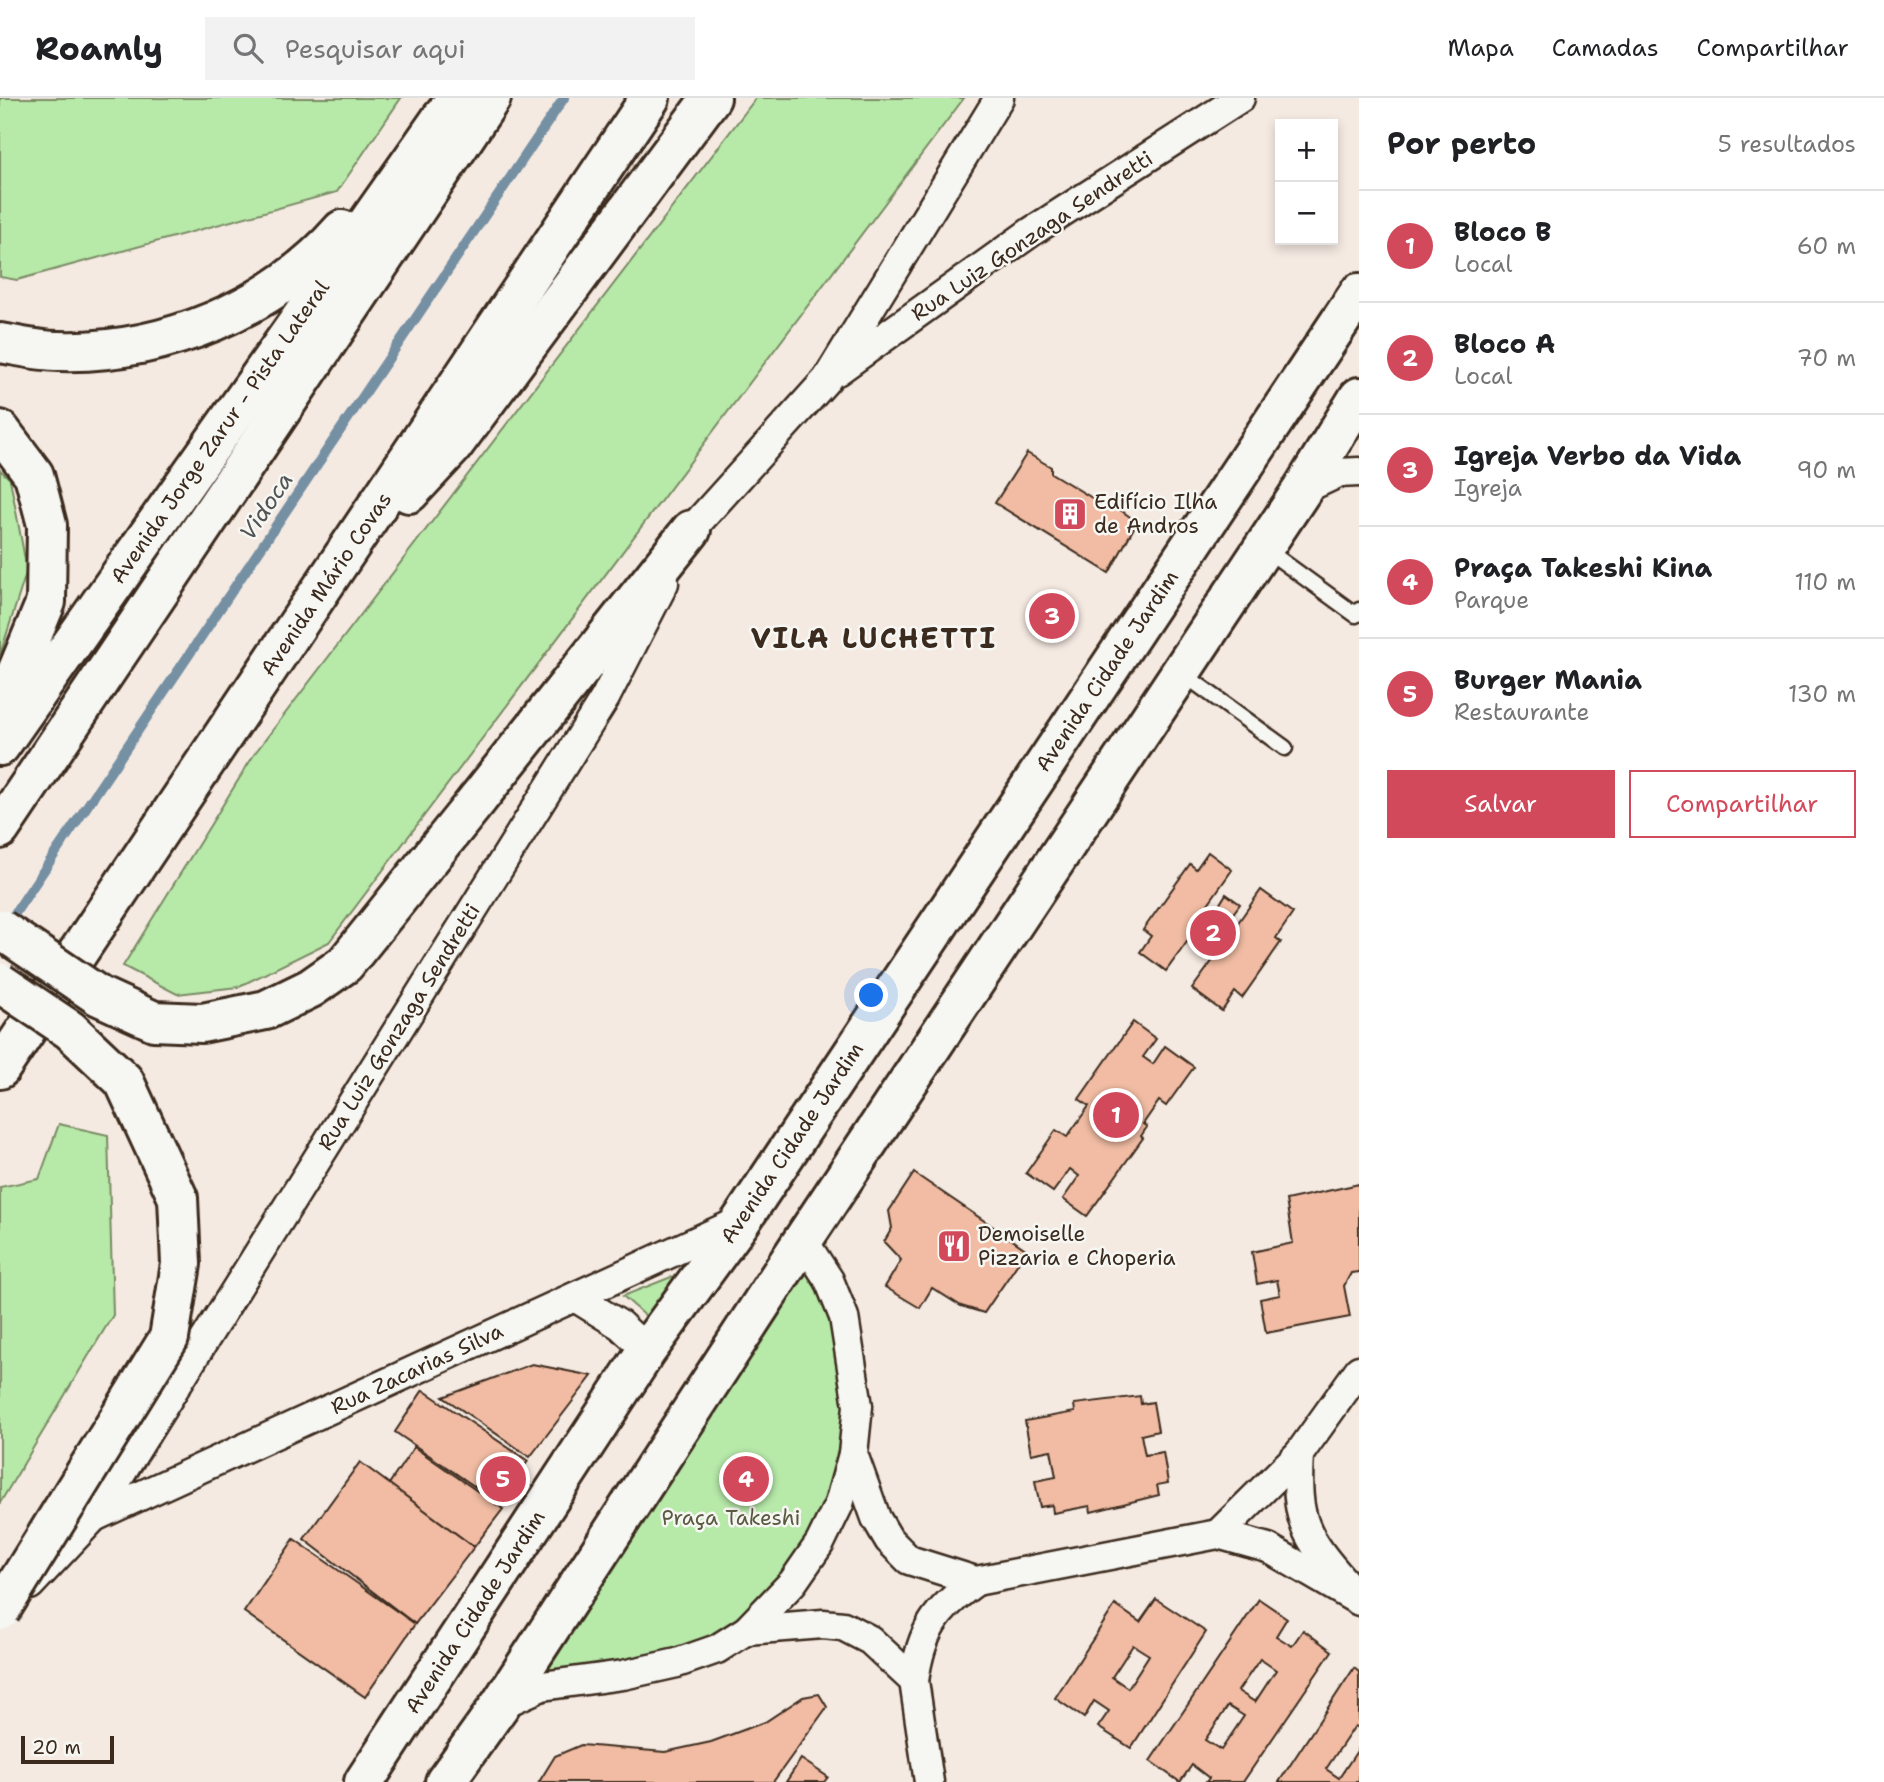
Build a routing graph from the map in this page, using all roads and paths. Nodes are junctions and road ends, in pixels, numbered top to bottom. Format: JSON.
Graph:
{"nodes":[{"id":1,"x":491,"y":98,"type":"edge"},
{"id":2,"x":650,"y":98,"type":"edge"},
{"id":3,"x":711,"y":98,"type":"edge"},
{"id":4,"x":999,"y":98,"type":"edge"},
{"id":5,"x":1240,"y":98,"type":"edge"},
{"id":6,"x":449,"y":108,"type":"edge"},
{"id":7,"x":1359,"y":293,"type":"edge"},
{"id":8,"x":0,"y":343,"type":"edge"},
{"id":9,"x":827,"y":379,"type":"junction"},
{"id":10,"x":1359,"y":397,"type":"edge"},
{"id":11,"x":0,"y":430,"type":"edge"},
{"id":12,"x":1359,"y":472,"type":"edge"},
{"id":13,"x":1302,"y":490,"type":"junction"},
{"id":14,"x":691,"y":530,"type":"junction"},
{"id":15,"x":1263,"y":548,"type":"junction"},
{"id":16,"x":329,"y":579,"type":"junction"},
{"id":17,"x":1359,"y":610,"type":"edge"},
{"id":18,"x":1181,"y":672,"type":"junction"},
{"id":19,"x":0,"y":713,"type":"edge"},
{"id":20,"x":0,"y":746,"type":"edge"},
{"id":21,"x":1285,"y":748,"type":"dead end"},
{"id":22,"x":0,"y":829,"type":"edge"},
{"id":23,"x":0,"y":929,"type":"edge"},
{"id":24,"x":0,"y":984,"type":"edge"},
{"id":25,"x":0,"y":1069,"type":"edge"},
{"id":26,"x":741,"y":1221,"type":"junction"},
{"id":27,"x":803,"y":1240,"type":"junction"},
{"id":28,"x":575,"y":1297,"type":"junction"},
{"id":29,"x":647,"y":1350,"type":"junction"},
{"id":30,"x":1359,"y":1370,"type":"edge"},
{"id":31,"x":853,"y":1454,"type":"junction"},
{"id":32,"x":1299,"y":1454,"type":"junction"},
{"id":33,"x":94,"y":1517,"type":"junction"},
{"id":34,"x":1218,"y":1534,"type":"junction"},
{"id":35,"x":976,"y":1581,"type":"junction"},
{"id":36,"x":1359,"y":1600,"type":"edge"},
{"id":37,"x":0,"y":1611,"type":"edge"},
{"id":38,"x":0,"y":1618,"type":"edge"},
{"id":39,"x":747,"y":1630,"type":"junction"},
{"id":40,"x":914,"y":1681,"type":"junction"},
{"id":41,"x":500,"y":1704,"type":"junction"},
{"id":42,"x":364,"y":1782,"type":"edge"},
{"id":43,"x":445,"y":1782,"type":"edge"},
{"id":44,"x":929,"y":1782,"type":"edge"}],
"edges":[{"from":1,"to":22,"type":"main road"},
{"from":2,"to":16,"type":"main road","name":"Avenida Mário Covas"},
{"from":3,"to":16,"type":"main road"},
{"from":4,"to":9,"type":"street"},
{"from":5,"to":9,"type":"street","name":"Rua Luiz Gonzaga Sendretti"},
{"from":6,"to":8,"type":"main road"},
{"from":6,"to":20,"type":"main road","name":"Avenida Jorge Zarur - Pista Lateral"},
{"from":7,"to":26,"type":"main road","name":"Avenida Cidade Jardim"},
{"from":9,"to":14,"type":"street","name":"Rua Luiz Gonzaga Sendretti"},
{"from":10,"to":13,"type":"main road"},
{"from":11,"to":19,"type":"main road"},
{"from":12,"to":13,"type":"street"},
{"from":13,"to":15,"type":"main road"},
{"from":14,"to":23,"type":"main road","bridge":true},
{"from":14,"to":33,"type":"street","name":"Rua Luiz Gonzaga Sendretti"},
{"from":15,"to":17,"type":"lane"},
{"from":15,"to":18,"type":"main road"},
{"from":16,"to":25,"type":"main road","name":"Avenida Mário Covas"},
{"from":18,"to":21,"type":"lane"},
{"from":18,"to":27,"type":"main road"},
{"from":24,"to":37,"type":"main road","bridge":true},
{"from":26,"to":28,"type":"street","name":"Rua Zacarias Silva"},
{"from":26,"to":29,"type":"main road","name":"Avenida Cidade Jardim"},
{"from":27,"to":31,"type":"street"},
{"from":27,"to":41,"type":"main road"},
{"from":28,"to":29,"type":"street"},
{"from":28,"to":33,"type":"street","name":"Rua Zacarias Silva"},
{"from":29,"to":42,"type":"main road","name":"Avenida Cidade Jardim"},
{"from":30,"to":32,"type":"street"},
{"from":31,"to":35,"type":"street"},
{"from":31,"to":39,"type":"street"},
{"from":32,"to":34,"type":"street"},
{"from":32,"to":36,"type":"street"},
{"from":33,"to":38,"type":"street"},
{"from":34,"to":35,"type":"street"},
{"from":34,"to":36,"type":"street"},
{"from":35,"to":40,"type":"street"},
{"from":39,"to":40,"type":"street"},
{"from":39,"to":41,"type":"street"},
{"from":40,"to":44,"type":"street"},
{"from":41,"to":43,"type":"main road"}]}
